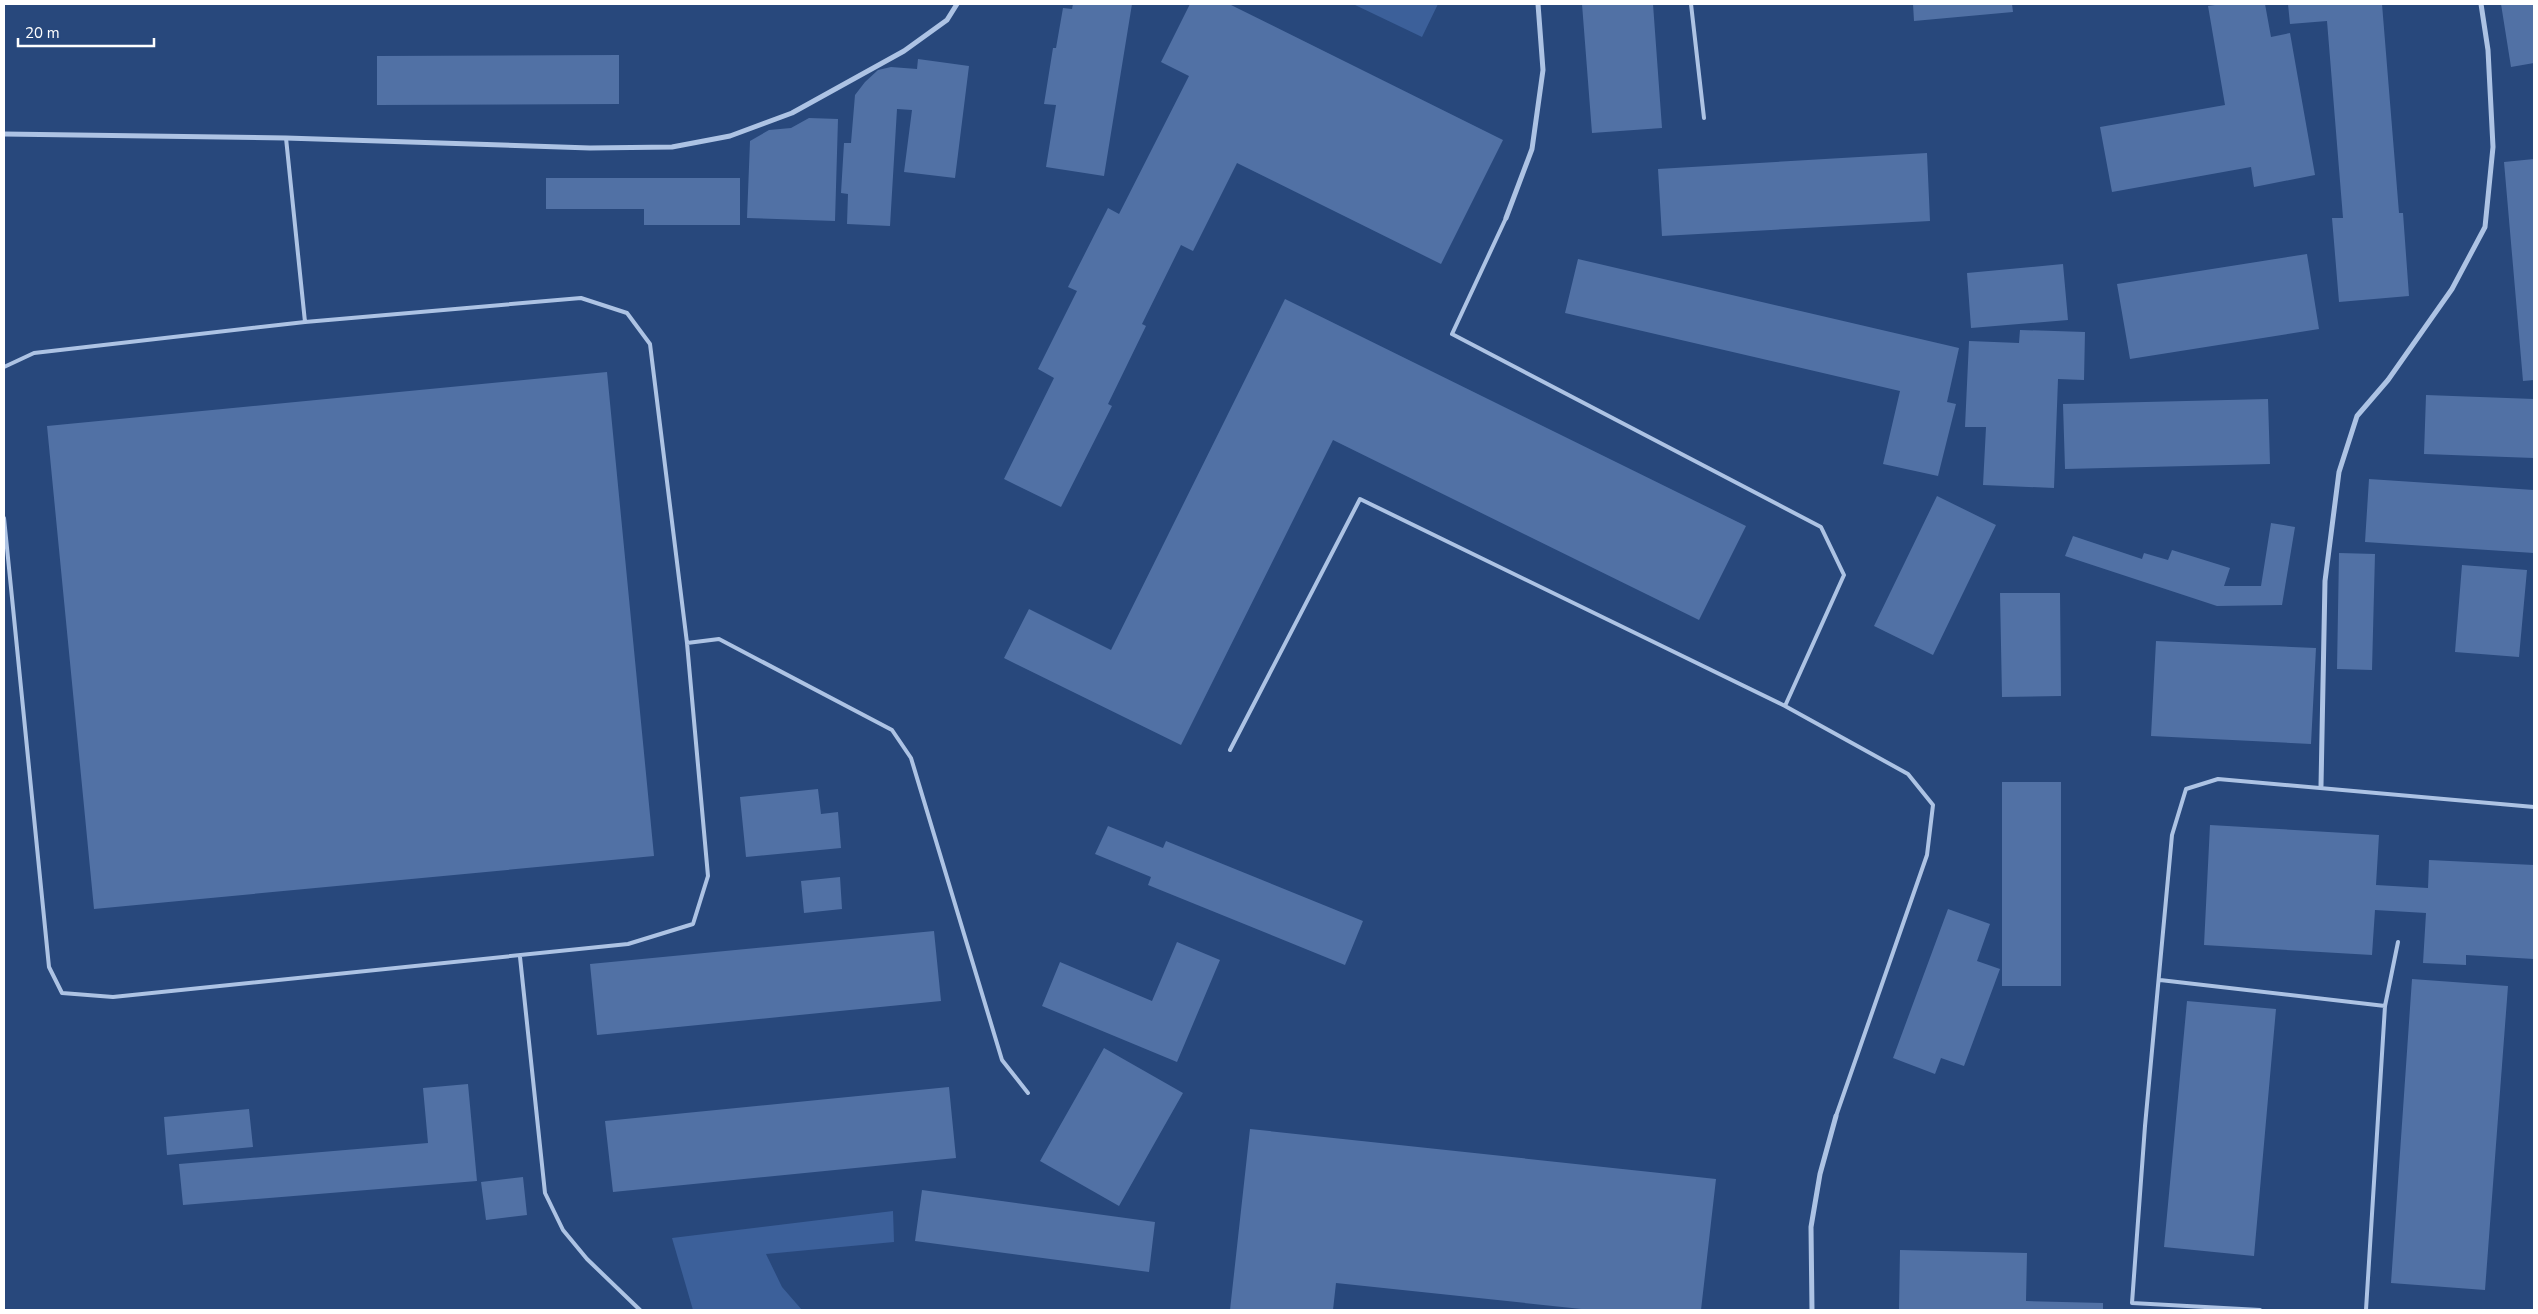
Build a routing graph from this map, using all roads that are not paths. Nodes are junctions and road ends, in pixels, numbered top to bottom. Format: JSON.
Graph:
{"nodes":[{"id":1,"x":957,"y":4,"type":"edge"},
{"id":2,"x":1538,"y":4,"type":"edge"},
{"id":3,"x":1691,"y":4,"type":"edge"},
{"id":4,"x":2481,"y":4,"type":"edge"},
{"id":5,"x":1704,"y":118,"type":"dead end"},
{"id":6,"x":4,"y":134,"type":"edge"},
{"id":7,"x":286,"y":138,"type":"junction"},
{"id":8,"x":1506,"y":218,"type":"joint"},
{"id":9,"x":305,"y":322,"type":"junction"},
{"id":10,"x":4,"y":366,"type":"edge"},
{"id":11,"x":4,"y":518,"type":"edge"},
{"id":12,"x":687,"y":643,"type":"junction"},
{"id":13,"x":1785,"y":706,"type":"junction"},
{"id":14,"x":1230,"y":750,"type":"dead end"},
{"id":15,"x":2321,"y":786,"type":"junction"},
{"id":16,"x":2534,"y":807,"type":"edge"},
{"id":17,"x":2398,"y":942,"type":"dead end"},
{"id":18,"x":520,"y":957,"type":"junction"},
{"id":19,"x":2160,"y":980,"type":"junction"},
{"id":20,"x":2385,"y":1006,"type":"junction"},
{"id":21,"x":1028,"y":1093,"type":"dead end"},
{"id":22,"x":1836,"y":1116,"type":"joint"},
{"id":23,"x":2132,"y":1303,"type":"junction"},
{"id":24,"x":640,"y":1310,"type":"edge"},
{"id":25,"x":1812,"y":1310,"type":"edge"},
{"id":26,"x":2131,"y":1310,"type":"edge"},
{"id":27,"x":2260,"y":1310,"type":"edge"},
{"id":28,"x":2366,"y":1310,"type":"edge"}],
"edges":[{"from":1,"to":7,"type":"street"},
{"from":2,"to":8,"type":"street"},
{"from":3,"to":5,"type":"lane"},
{"from":4,"to":15,"type":"street"},
{"from":6,"to":7,"type":"street"},
{"from":7,"to":9,"type":"lane"},
{"from":8,"to":13,"type":"lane"},
{"from":9,"to":10,"type":"lane"},
{"from":9,"to":12,"type":"lane"},
{"from":11,"to":18,"type":"lane"},
{"from":12,"to":18,"type":"lane"},
{"from":12,"to":21,"type":"lane"},
{"from":13,"to":14,"type":"lane"},
{"from":13,"to":22,"type":"lane"},
{"from":15,"to":16,"type":"lane"},
{"from":15,"to":19,"type":"lane"},
{"from":17,"to":20,"type":"lane"},
{"from":18,"to":24,"type":"lane"},
{"from":19,"to":20,"type":"lane"},
{"from":19,"to":23,"type":"lane"},
{"from":20,"to":28,"type":"lane"},
{"from":22,"to":25,"type":"street"},
{"from":23,"to":26,"type":"lane"},
{"from":23,"to":27,"type":"lane"}]}
